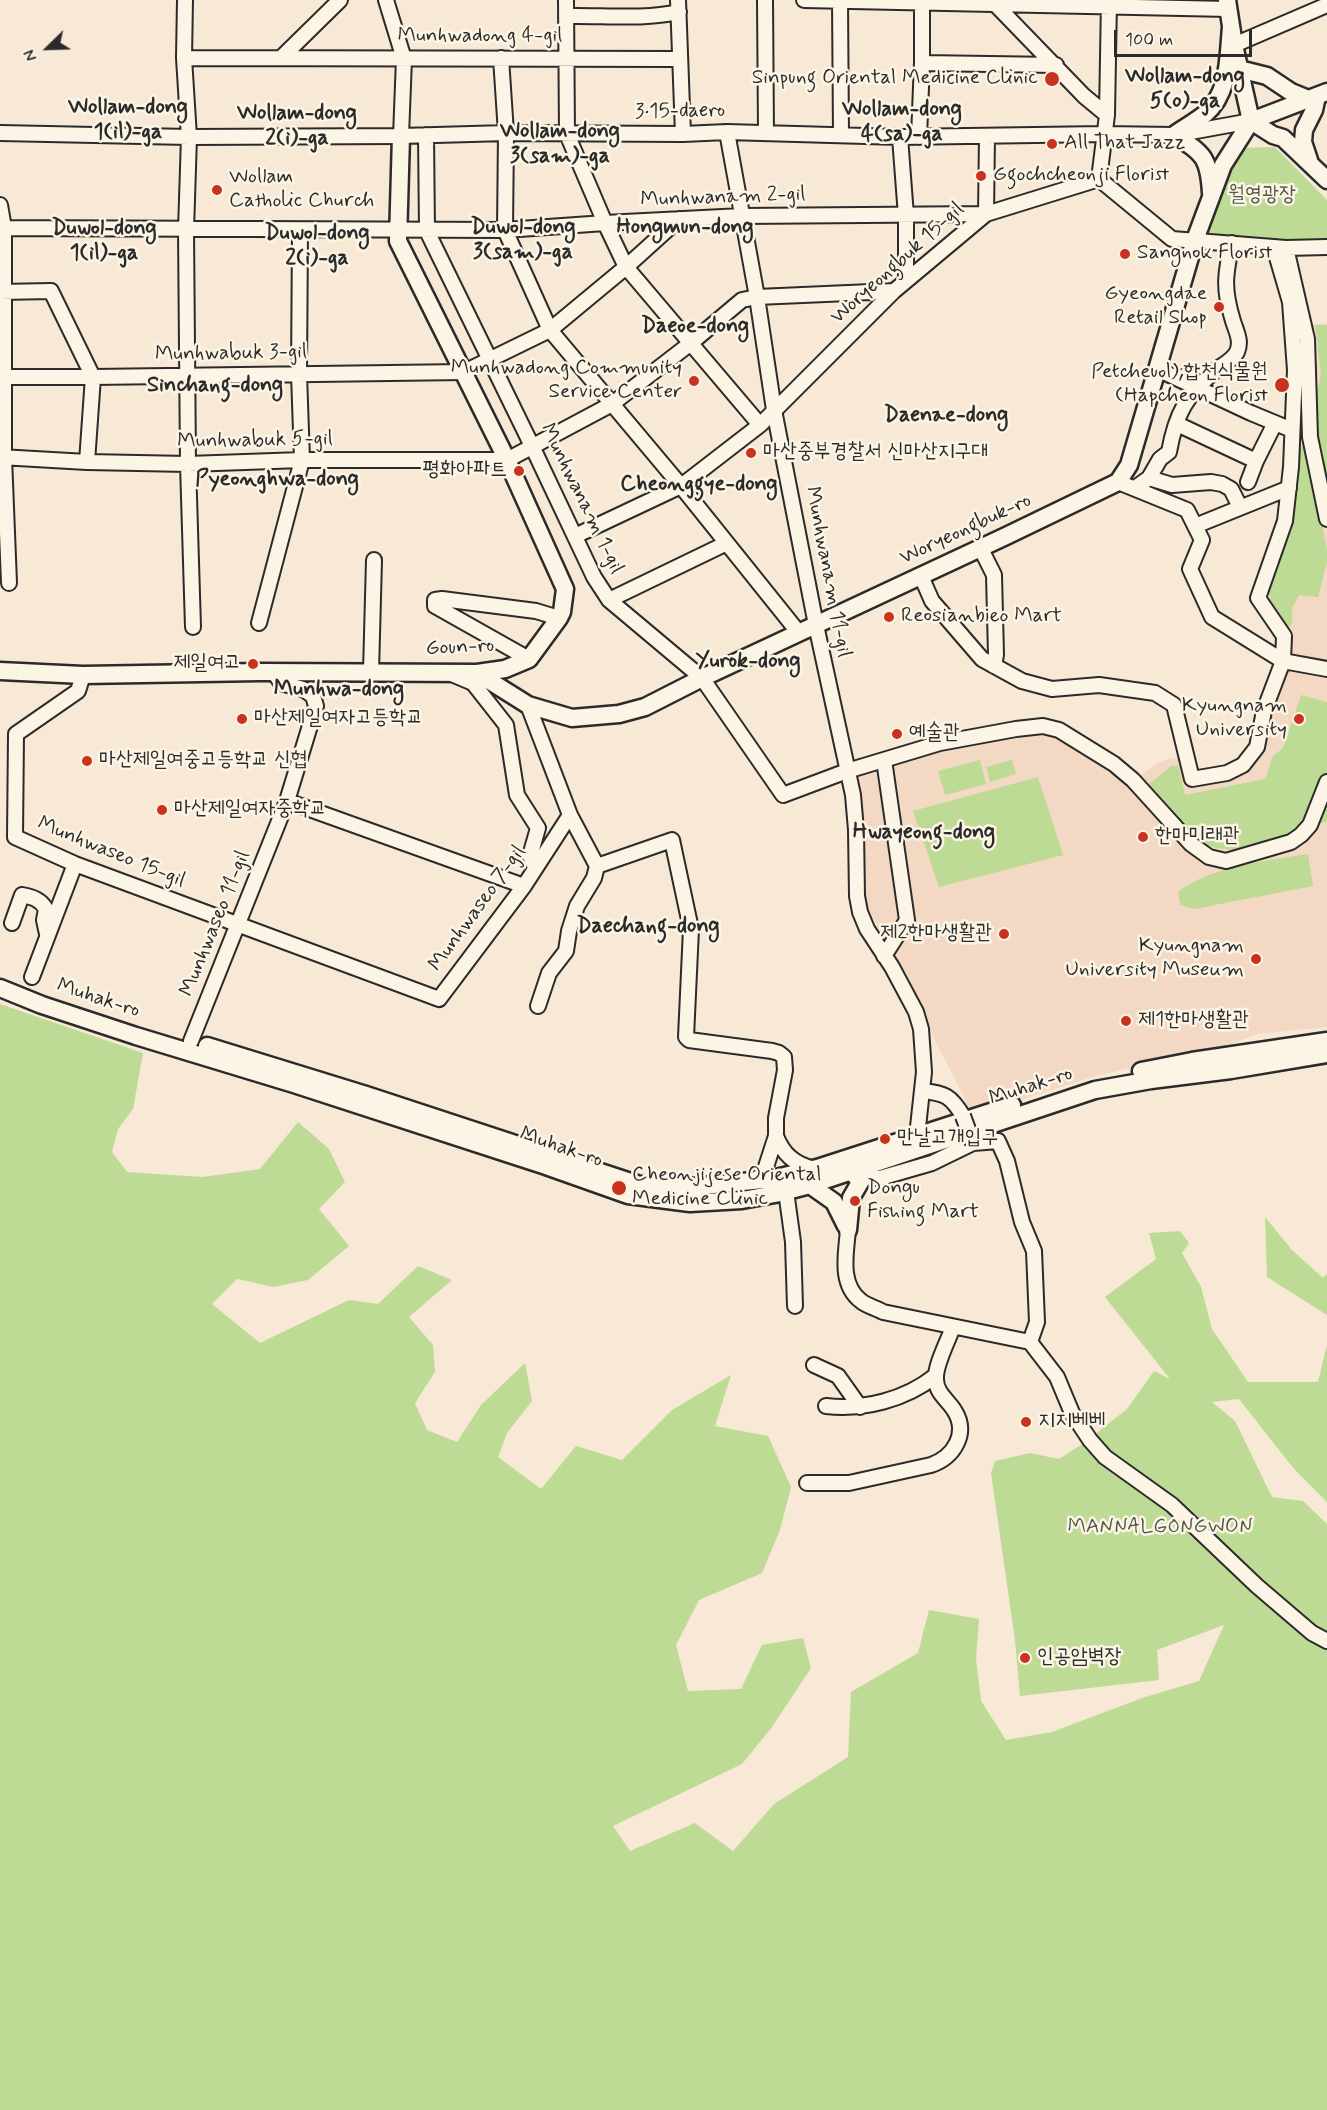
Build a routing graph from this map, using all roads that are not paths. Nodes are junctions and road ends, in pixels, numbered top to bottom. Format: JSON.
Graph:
{"nodes":[{"id":1,"x":185,"y":0,"type":"edge"},
{"id":2,"x":340,"y":0,"type":"edge"},
{"id":3,"x":386,"y":0,"type":"edge"},
{"id":4,"x":566,"y":0,"type":"edge"},
{"id":5,"x":765,"y":0,"type":"edge"},
{"id":6,"x":804,"y":0,"type":"edge"},
{"id":7,"x":840,"y":0,"type":"edge"},
{"id":8,"x":922,"y":1,"type":"edge"},
{"id":9,"x":993,"y":2,"type":"edge"},
{"id":10,"x":1109,"y":3,"type":"edge"},
{"id":11,"x":1228,"y":4,"type":"edge"},
{"id":12,"x":1327,"y":5,"type":"edge"},
{"id":13,"x":679,"y":6,"type":"edge"},
{"id":14,"x":566,"y":16,"type":"junction"},
{"id":15,"x":1231,"y":27,"type":"junction"},
{"id":16,"x":1234,"y":45,"type":"junction"},
{"id":17,"x":282,"y":57,"type":"junction"},
{"id":18,"x":184,"y":58,"type":"junction"},
{"id":19,"x":501,"y":58,"type":"junction"},
{"id":20,"x":566,"y":58,"type":"junction"},
{"id":21,"x":404,"y":59,"type":"junction"},
{"id":22,"x":679,"y":59,"type":"junction"},
{"id":23,"x":922,"y":62,"type":"junction"},
{"id":24,"x":1056,"y":65,"type":"junction"},
{"id":25,"x":1239,"y":69,"type":"junction"},
{"id":26,"x":1317,"y":96,"type":"edge"},
{"id":27,"x":1107,"y":115,"type":"junction"},
{"id":28,"x":1251,"y":121,"type":"junction"},
{"id":29,"x":727,"y":132,"type":"junction"},
{"id":30,"x":0,"y":133,"type":"edge"},
{"id":31,"x":506,"y":133,"type":"junction"},
{"id":32,"x":766,"y":133,"type":"junction"},
{"id":33,"x":567,"y":134,"type":"junction"},
{"id":34,"x":683,"y":134,"type":"junction"},
{"id":35,"x":1103,"y":134,"type":"junction"},
{"id":36,"x":426,"y":135,"type":"junction"},
{"id":37,"x":841,"y":135,"type":"junction"},
{"id":38,"x":1173,"y":135,"type":"junction"},
{"id":39,"x":1273,"y":135,"type":"junction"},
{"id":40,"x":401,"y":136,"type":"junction"},
{"id":41,"x":919,"y":136,"type":"junction"},
{"id":42,"x":987,"y":136,"type":"junction"},
{"id":43,"x":189,"y":137,"type":"junction"},
{"id":44,"x":900,"y":137,"type":"junction"},
{"id":45,"x":1310,"y":164,"type":"junction"},
{"id":46,"x":1099,"y":179,"type":"junction"},
{"id":47,"x":1327,"y":180,"type":"edge"},
{"id":48,"x":1327,"y":191,"type":"edge"},
{"id":49,"x":1211,"y":199,"type":"junction"},
{"id":50,"x":0,"y":205,"type":"edge"},
{"id":51,"x":986,"y":214,"type":"junction"},
{"id":52,"x":742,"y":216,"type":"junction"},
{"id":53,"x":906,"y":216,"type":"junction"},
{"id":54,"x":679,"y":219,"type":"junction"},
{"id":55,"x":604,"y":223,"type":"junction"},
{"id":56,"x":2,"y":228,"type":"edge"},
{"id":57,"x":186,"y":230,"type":"junction"},
{"id":58,"x":505,"y":230,"type":"junction"},
{"id":59,"x":300,"y":231,"type":"junction"},
{"id":60,"x":402,"y":231,"type":"junction"},
{"id":61,"x":427,"y":231,"type":"junction"},
{"id":62,"x":1195,"y":240,"type":"junction"},
{"id":63,"x":1232,"y":243,"type":"junction"},
{"id":64,"x":1280,"y":247,"type":"junction"},
{"id":65,"x":1327,"y":247,"type":"edge"},
{"id":66,"x":626,"y":267,"type":"junction"},
{"id":67,"x":906,"y":280,"type":"junction"},
{"id":68,"x":894,"y":291,"type":"junction"},
{"id":69,"x":2,"y":292,"type":"edge"},
{"id":70,"x":756,"y":297,"type":"junction"},
{"id":71,"x":550,"y":330,"type":"junction"},
{"id":72,"x":691,"y":343,"type":"junction"},
{"id":73,"x":490,"y":359,"type":"junction"},
{"id":74,"x":1157,"y":369,"type":"junction"},
{"id":75,"x":464,"y":372,"type":"junction"},
{"id":76,"x":299,"y":374,"type":"junction"},
{"id":77,"x":188,"y":375,"type":"junction"},
{"id":78,"x":2,"y":377,"type":"edge"},
{"id":79,"x":93,"y":377,"type":"junction"},
{"id":80,"x":1197,"y":387,"type":"junction"},
{"id":81,"x":612,"y":404,"type":"junction"},
{"id":82,"x":774,"y":410,"type":"junction"},
{"id":83,"x":1275,"y":423,"type":"junction"},
{"id":84,"x":1177,"y":424,"type":"junction"},
{"id":85,"x":760,"y":425,"type":"junction"},
{"id":86,"x":1292,"y":430,"type":"junction"},
{"id":87,"x":532,"y":446,"type":"junction"},
{"id":88,"x":2,"y":457,"type":"edge"},
{"id":89,"x":302,"y":460,"type":"junction"},
{"id":90,"x":507,"y":460,"type":"junction"},
{"id":91,"x":1256,"y":461,"type":"junction"},
{"id":92,"x":87,"y":462,"type":"junction"},
{"id":93,"x":188,"y":464,"type":"junction"},
{"id":94,"x":1149,"y":478,"type":"junction"},
{"id":95,"x":1118,"y":482,"type":"junction"},
{"id":96,"x":1248,"y":482,"type":"dead end"},
{"id":97,"x":681,"y":486,"type":"junction"},
{"id":98,"x":1135,"y":488,"type":"junction"},
{"id":99,"x":1288,"y":488,"type":"junction"},
{"id":100,"x":1240,"y":507,"type":"junction"},
{"id":101,"x":1327,"y":519,"type":"edge"},
{"id":102,"x":1195,"y":526,"type":"junction"},
{"id":103,"x":575,"y":536,"type":"junction"},
{"id":104,"x":726,"y":543,"type":"junction"},
{"id":105,"x":981,"y":549,"type":"junction"},
{"id":106,"x":374,"y":560,"type":"dead end"},
{"id":107,"x":921,"y":576,"type":"junction"},
{"id":108,"x":9,"y":583,"type":"dead end"},
{"id":109,"x":609,"y":600,"type":"junction"},
{"id":110,"x":560,"y":618,"type":"junction"},
{"id":111,"x":259,"y":623,"type":"dead end"},
{"id":112,"x":816,"y":625,"type":"junction"},
{"id":113,"x":193,"y":627,"type":"dead end"},
{"id":114,"x":799,"y":633,"type":"junction"},
{"id":115,"x":529,"y":659,"type":"junction"},
{"id":116,"x":1283,"y":661,"type":"junction"},
{"id":117,"x":994,"y":666,"type":"junction"},
{"id":118,"x":1327,"y":669,"type":"edge"},
{"id":119,"x":0,"y":671,"type":"edge"},
{"id":120,"x":274,"y":672,"type":"junction"},
{"id":121,"x":371,"y":672,"type":"junction"},
{"id":122,"x":449,"y":673,"type":"junction"},
{"id":123,"x":477,"y":673,"type":"junction"},
{"id":124,"x":83,"y":675,"type":"junction"},
{"id":125,"x":702,"y":678,"type":"junction"},
{"id":126,"x":528,"y":705,"type":"junction"},
{"id":127,"x":884,"y":760,"type":"junction"},
{"id":128,"x":847,"y":771,"type":"junction"},
{"id":129,"x":1327,"y":782,"type":"edge"},
{"id":130,"x":287,"y":801,"type":"junction"},
{"id":131,"x":570,"y":814,"type":"junction"},
{"id":132,"x":75,"y":864,"type":"junction"},
{"id":133,"x":597,"y":866,"type":"junction"},
{"id":134,"x":535,"y":867,"type":"junction"},
{"id":135,"x":524,"y":886,"type":"junction"},
{"id":136,"x":12,"y":923,"type":"dead end"},
{"id":137,"x":239,"y":925,"type":"junction"},
{"id":138,"x":48,"y":936,"type":"junction"},
{"id":139,"x":884,"y":956,"type":"junction"},
{"id":140,"x":32,"y":977,"type":"dead end"},
{"id":141,"x":0,"y":981,"type":"edge"},
{"id":142,"x":0,"y":988,"type":"edge"},
{"id":143,"x":538,"y":1006,"type":"dead end"},
{"id":144,"x":191,"y":1041,"type":"junction"},
{"id":145,"x":1327,"y":1041,"type":"edge"},
{"id":146,"x":1327,"y":1054,"type":"edge"},
{"id":147,"x":922,"y":1091,"type":"junction"},
{"id":148,"x":776,"y":1136,"type":"junction"},
{"id":149,"x":917,"y":1136,"type":"junction"},
{"id":150,"x":973,"y":1143,"type":"junction"},
{"id":151,"x":866,"y":1171,"type":"junction"},
{"id":152,"x":812,"y":1177,"type":"junction"},
{"id":153,"x":754,"y":1181,"type":"junction"},
{"id":154,"x":786,"y":1191,"type":"junction"},
{"id":155,"x":848,"y":1230,"type":"junction"},
{"id":156,"x":795,"y":1306,"type":"dead end"},
{"id":157,"x":953,"y":1327,"type":"junction"},
{"id":158,"x":1030,"y":1342,"type":"junction"},
{"id":159,"x":813,"y":1365,"type":"dead end"},
{"id":160,"x":935,"y":1376,"type":"junction"},
{"id":161,"x":826,"y":1406,"type":"dead end"},
{"id":162,"x":860,"y":1407,"type":"junction"},
{"id":163,"x":807,"y":1484,"type":"dead end"},
{"id":164,"x":1327,"y":1641,"type":"edge"}],
"edges":[{"from":1,"to":18,"type":"street"},
{"from":2,"to":17,"type":"street"},
{"from":3,"to":21,"type":"street"},
{"from":4,"to":14,"type":"street"},
{"from":5,"to":32,"type":"street"},
{"from":6,"to":7,"type":"street"},
{"from":7,"to":8,"type":"street"},
{"from":7,"to":37,"type":"street"},
{"from":8,"to":9,"type":"street"},
{"from":8,"to":23,"type":"street"},
{"from":9,"to":10,"type":"street"},
{"from":9,"to":24,"type":"street"},
{"from":10,"to":11,"type":"street"},
{"from":10,"to":27,"type":"street"},
{"from":11,"to":15,"type":"main road"},
{"from":12,"to":16,"type":"street"},
{"from":13,"to":14,"type":"street"},
{"from":13,"to":22,"type":"street"},
{"from":14,"to":20,"type":"street"},
{"from":15,"to":16,"type":"main road"},
{"from":15,"to":38,"type":"main road"},
{"from":16,"to":25,"type":"main road"},
{"from":17,"to":18,"type":"street","name":"Munhwadong 4-gil"},
{"from":17,"to":21,"type":"street","name":"Munhwadong 4-gil"},
{"from":18,"to":43,"type":"street"},
{"from":19,"to":20,"type":"street","name":"Munhwadong 4-gil"},
{"from":19,"to":21,"type":"street","name":"Munhwadong 4-gil"},
{"from":19,"to":31,"type":"street"},
{"from":20,"to":22,"type":"street","name":"Munhwadong 4-gil"},
{"from":20,"to":33,"type":"street"},
{"from":21,"to":40,"type":"street"},
{"from":22,"to":34,"type":"street"},
{"from":23,"to":24,"type":"street"},
{"from":23,"to":41,"type":"street"},
{"from":24,"to":27,"type":"street"},
{"from":25,"to":26,"type":"main road"},
{"from":25,"to":28,"type":"main road"},
{"from":26,"to":28,"type":"main road"},
{"from":26,"to":45,"type":"main road"},
{"from":27,"to":35,"type":"street"},
{"from":28,"to":38,"type":"street","name":"3·15-daero"},
{"from":28,"to":39,"type":"main road"},
{"from":28,"to":49,"type":"main road"},
{"from":29,"to":32,"type":"street","name":"3·15-daero"},
{"from":29,"to":34,"type":"street","name":"3·15-daero"},
{"from":29,"to":52,"type":"street","name":"Munhwanam 11-gil"},
{"from":30,"to":43,"type":"street","name":"3·15-daero"},
{"from":31,"to":33,"type":"street","name":"3·15-daero"},
{"from":31,"to":36,"type":"street","name":"3·15-daero"},
{"from":31,"to":58,"type":"street"},
{"from":32,"to":37,"type":"street","name":"3·15-daero"},
{"from":33,"to":34,"type":"street","name":"3·15-daero"},
{"from":33,"to":55,"type":"street"},
{"from":35,"to":38,"type":"street","name":"3·15-daero"},
{"from":35,"to":42,"type":"street","name":"3·15-daero"},
{"from":35,"to":46,"type":"street"},
{"from":36,"to":40,"type":"street","name":"3·15-daero"},
{"from":36,"to":61,"type":"street","name":"Munhwanam 1-gil"},
{"from":37,"to":44,"type":"street","name":"3·15-daero"},
{"from":38,"to":49,"type":"main road"},
{"from":39,"to":45,"type":"main road"},
{"from":39,"to":48,"type":"main road"},
{"from":40,"to":43,"type":"street","name":"3·15-daero"},
{"from":40,"to":60,"type":"main road"},
{"from":41,"to":42,"type":"street","name":"3·15-daero"},
{"from":41,"to":44,"type":"street","name":"3·15-daero"},
{"from":42,"to":51,"type":"street"},
{"from":43,"to":57,"type":"street"},
{"from":44,"to":53,"type":"street"},
{"from":45,"to":47,"type":"main road"},
{"from":46,"to":51,"type":"street","name":"Woryeongbuk 15-gil"},
{"from":46,"to":62,"type":"street"},
{"from":49,"to":62,"type":"main road"},
{"from":50,"to":56,"type":"street"},
{"from":51,"to":53,"type":"street","name":"Munhwanam 2-gil"},
{"from":51,"to":67,"type":"street","name":"Woryeongbuk 15-gil"},
{"from":52,"to":53,"type":"street","name":"Munhwanam 2-gil"},
{"from":52,"to":54,"type":"street","name":"Munhwanam 2-gil"},
{"from":52,"to":70,"type":"street","name":"Munhwanam 11-gil"},
{"from":53,"to":67,"type":"street"},
{"from":54,"to":55,"type":"street","name":"Munhwanam 2-gil"},
{"from":54,"to":66,"type":"street"},
{"from":55,"to":58,"type":"street","name":"Munhwanam 2-gil"},
{"from":55,"to":66,"type":"street"},
{"from":56,"to":57,"type":"street","name":"Munhwanam 2-gil"},
{"from":56,"to":69,"type":"street"},
{"from":57,"to":59,"type":"street","name":"Munhwanam 2-gil"},
{"from":57,"to":77,"type":"street"},
{"from":58,"to":61,"type":"street","name":"Munhwanam 2-gil"},
{"from":58,"to":71,"type":"street"},
{"from":59,"to":60,"type":"street","name":"Munhwanam 2-gil"},
{"from":59,"to":76,"type":"street"},
{"from":60,"to":61,"type":"street","name":"Munhwanam 2-gil"},
{"from":60,"to":75,"type":"main road"},
{"from":61,"to":73,"type":"street","name":"Munhwanam 1-gil"},
{"from":62,"to":63,"type":"street"},
{"from":62,"to":74,"type":"main road"},
{"from":63,"to":64,"type":"street"},
{"from":63,"to":80,"type":"street"},
{"from":64,"to":65,"type":"street"},
{"from":64,"to":86,"type":"street"},
{"from":64,"to":101,"type":"street"},
{"from":66,"to":71,"type":"street"},
{"from":66,"to":72,"type":"street"},
{"from":67,"to":68,"type":"street","name":"Woryeongbuk 15-gil"},
{"from":68,"to":70,"type":"street"},
{"from":68,"to":82,"type":"street","name":"Woryeongbuk 15-gil"},
{"from":69,"to":78,"type":"street"},
{"from":69,"to":79,"type":"street"},
{"from":70,"to":72,"type":"street"},
{"from":70,"to":82,"type":"street","name":"Munhwanam 11-gil"},
{"from":71,"to":73,"type":"street"},
{"from":71,"to":81,"type":"street"},
{"from":72,"to":81,"type":"street"},
{"from":72,"to":85,"type":"street"},
{"from":73,"to":75,"type":"street"},
{"from":73,"to":87,"type":"street","name":"Munhwanam 1-gil"},
{"from":74,"to":80,"type":"street"},
{"from":74,"to":95,"type":"main road"},
{"from":75,"to":76,"type":"street","name":"Munhwabuk 3-gil"},
{"from":75,"to":90,"type":"main road"},
{"from":76,"to":77,"type":"street","name":"Munhwabuk 3-gil"},
{"from":76,"to":89,"type":"street"},
{"from":77,"to":79,"type":"street","name":"Munhwabuk 3-gil"},
{"from":77,"to":93,"type":"street"},
{"from":78,"to":79,"type":"street","name":"Munhwabuk 3-gil"},
{"from":78,"to":88,"type":"street"},
{"from":79,"to":92,"type":"street"},
{"from":80,"to":83,"type":"street"},
{"from":80,"to":84,"type":"street"},
{"from":81,"to":87,"type":"street"},
{"from":81,"to":97,"type":"street"},
{"from":82,"to":85,"type":"street","name":"Woryeongbuk 15-gil"},
{"from":82,"to":112,"type":"street","name":"Munhwanam 11-gil"},
{"from":83,"to":86,"type":"street"},
{"from":83,"to":91,"type":"street"},
{"from":84,"to":91,"type":"street"},
{"from":84,"to":94,"type":"street"},
{"from":85,"to":97,"type":"street","name":"Woryeongbuk 15-gil"},
{"from":86,"to":99,"type":"street"},
{"from":87,"to":90,"type":"street"},
{"from":87,"to":103,"type":"street","name":"Munhwanam 1-gil"},
{"from":88,"to":92,"type":"street","name":"Munhwabuk 5-gil"},
{"from":88,"to":108,"type":"street"},
{"from":89,"to":90,"type":"street","name":"Munhwabuk 5-gil"},
{"from":89,"to":93,"type":"street","name":"Munhwabuk 5-gil"},
{"from":89,"to":111,"type":"street"},
{"from":90,"to":110,"type":"main road"},
{"from":91,"to":96,"type":"street"},
{"from":92,"to":93,"type":"street","name":"Munhwabuk 5-gil"},
{"from":93,"to":113,"type":"street"},
{"from":94,"to":98,"type":"street"},
{"from":94,"to":100,"type":"street"},
{"from":95,"to":98,"type":"street"},
{"from":95,"to":105,"type":"main road","name":"Woryeongbuk-ro"},
{"from":97,"to":103,"type":"street","name":"Woryeongbuk 15-gil"},
{"from":97,"to":104,"type":"street"},
{"from":98,"to":102,"type":"street"},
{"from":99,"to":100,"type":"street"},
{"from":99,"to":116,"type":"street"},
{"from":100,"to":102,"type":"street"},
{"from":102,"to":116,"type":"street"},
{"from":103,"to":109,"type":"street","name":"Munhwanam 1-gil"},
{"from":104,"to":109,"type":"street"},
{"from":104,"to":114,"type":"street"},
{"from":105,"to":107,"type":"main road","name":"Woryeongbuk-ro"},
{"from":105,"to":117,"type":"street"},
{"from":106,"to":121,"type":"street"},
{"from":107,"to":112,"type":"main road","name":"Woryeongbuk-ro"},
{"from":107,"to":117,"type":"street"},
{"from":109,"to":125,"type":"street","name":"Munhwanam 1-gil"},
{"from":110,"to":115,"type":"main road"},
{"from":110,"to":115,"type":"street"},
{"from":112,"to":114,"type":"main road","name":"Woryeongbuk-ro"},
{"from":112,"to":128,"type":"street","name":"Munhwanam 11-gil"},
{"from":114,"to":125,"type":"main road","name":"Woryeongbuk-ro"},
{"from":115,"to":123,"type":"main road","name":"Goun-ro"},
{"from":116,"to":117,"type":"street"},
{"from":116,"to":118,"type":"street"},
{"from":119,"to":124,"type":"main road","name":"Goun-ro"},
{"from":120,"to":121,"type":"main road","name":"Goun-ro"},
{"from":120,"to":124,"type":"main road","name":"Goun-ro"},
{"from":120,"to":130,"type":"street","name":"Munhwaseo 11-gil"},
{"from":121,"to":122,"type":"main road","name":"Goun-ro"},
{"from":122,"to":123,"type":"main road","name":"Goun-ro"},
{"from":122,"to":134,"type":"street"},
{"from":123,"to":126,"type":"main road","name":"Woryeongbuk-ro"},
{"from":124,"to":132,"type":"street","name":"Munhwaseo 15-gil"},
{"from":125,"to":126,"type":"main road","name":"Woryeongbuk-ro"},
{"from":125,"to":128,"type":"street","name":"Munhwanam 1-gil"},
{"from":126,"to":131,"type":"street"},
{"from":127,"to":128,"type":"street"},
{"from":127,"to":129,"type":"street"},
{"from":127,"to":139,"type":"street"},
{"from":128,"to":139,"type":"street","name":"Munhwanam 11-gil"},
{"from":130,"to":135,"type":"street"},
{"from":130,"to":137,"type":"street","name":"Munhwaseo 11-gil"},
{"from":131,"to":133,"type":"street"},
{"from":131,"to":134,"type":"street","name":"Munhwaseo 7-gil"},
{"from":132,"to":137,"type":"street","name":"Munhwaseo 15-gil"},
{"from":132,"to":138,"type":"street"},
{"from":133,"to":143,"type":"street"},
{"from":133,"to":148,"type":"street"},
{"from":134,"to":135,"type":"street","name":"Munhwaseo 7-gil"},
{"from":135,"to":137,"type":"street","name":"Munhwaseo 7-gil"},
{"from":136,"to":138,"type":"street"},
{"from":137,"to":144,"type":"street","name":"Munhwaseo 11-gil"},
{"from":138,"to":140,"type":"street"},
{"from":139,"to":147,"type":"street","name":"Munhwanam 11-gil"},
{"from":141,"to":144,"type":"main road","name":"Muhak-ro"},
{"from":142,"to":154,"type":"main road","name":"Muhak-ro"},
{"from":144,"to":153,"type":"main road","name":"Muhak-ro"},
{"from":145,"to":149,"type":"main road","name":"Muhak-ro"},
{"from":146,"to":151,"type":"main road","name":"Muhak-ro"},
{"from":147,"to":149,"type":"street","name":"Munhwanam 11-gil"},
{"from":147,"to":150,"type":"street","bridge":true},
{"from":148,"to":152,"type":"street"},
{"from":148,"to":153,"type":"street"},
{"from":149,"to":152,"type":"main road","name":"Muhak-ro"},
{"from":150,"to":151,"type":"street"},
{"from":150,"to":158,"type":"street"},
{"from":151,"to":152,"type":"main road","name":"Muhak-ro"},
{"from":151,"to":155,"type":"main road"},
{"from":152,"to":153,"type":"main road","name":"Muhak-ro"},
{"from":152,"to":154,"type":"main road","name":"Muhak-ro"},
{"from":152,"to":155,"type":"main road"},
{"from":154,"to":156,"type":"street"},
{"from":155,"to":157,"type":"street"},
{"from":157,"to":158,"type":"street"},
{"from":157,"to":160,"type":"street"},
{"from":158,"to":164,"type":"street"},
{"from":159,"to":162,"type":"street"},
{"from":160,"to":162,"type":"street"},
{"from":160,"to":163,"type":"street"},
{"from":161,"to":162,"type":"street"}]}
